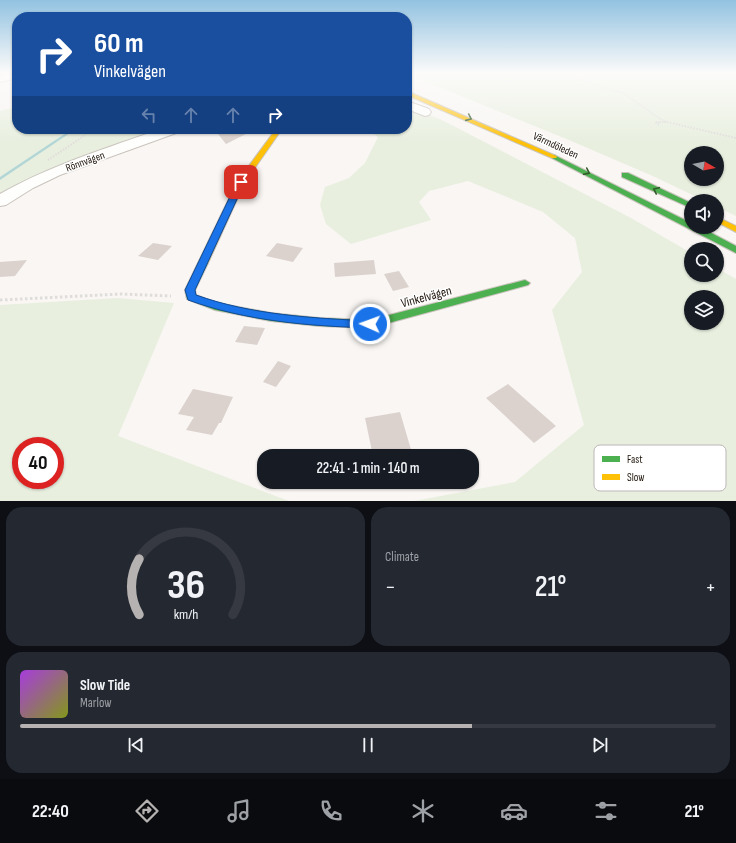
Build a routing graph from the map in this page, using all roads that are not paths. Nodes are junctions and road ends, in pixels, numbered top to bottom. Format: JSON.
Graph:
{"nodes":[{"id":1,"x":417,"y":96,"type":"edge"},
{"id":2,"x":412,"y":107,"type":"edge"},
{"id":3,"x":425,"y":112,"type":"dead end"},
{"id":4,"x":160,"y":134,"type":"edge"},
{"id":5,"x":275,"y":134,"type":"edge"},
{"id":6,"x":615,"y":170,"type":"dead end"},
{"id":7,"x":0,"y":201,"type":"edge"},
{"id":8,"x":684,"y":203,"type":"edge"},
{"id":9,"x":684,"y":222,"type":"edge"},
{"id":10,"x":724,"y":223,"type":"edge"},
{"id":11,"x":736,"y":229,"type":"edge"},
{"id":12,"x":707,"y":234,"type":"edge"},
{"id":13,"x":736,"y":250,"type":"edge"},
{"id":14,"x":525,"y":283,"type":"dead end"}],
"edges":[{"from":1,"to":9,"type":"main road","name":"Värmdöleden","one_way":true},
{"from":2,"to":3,"type":"street"},
{"from":4,"to":7,"type":"street","name":"Rönnvägen"},
{"from":5,"to":14,"type":"main road","name":"Vinkelvägen"},
{"from":8,"to":6,"type":"main road","one_way":true},
{"from":10,"to":11,"type":"main road"},
{"from":12,"to":13,"type":"main road","name":"Värmdöleden"}]}
